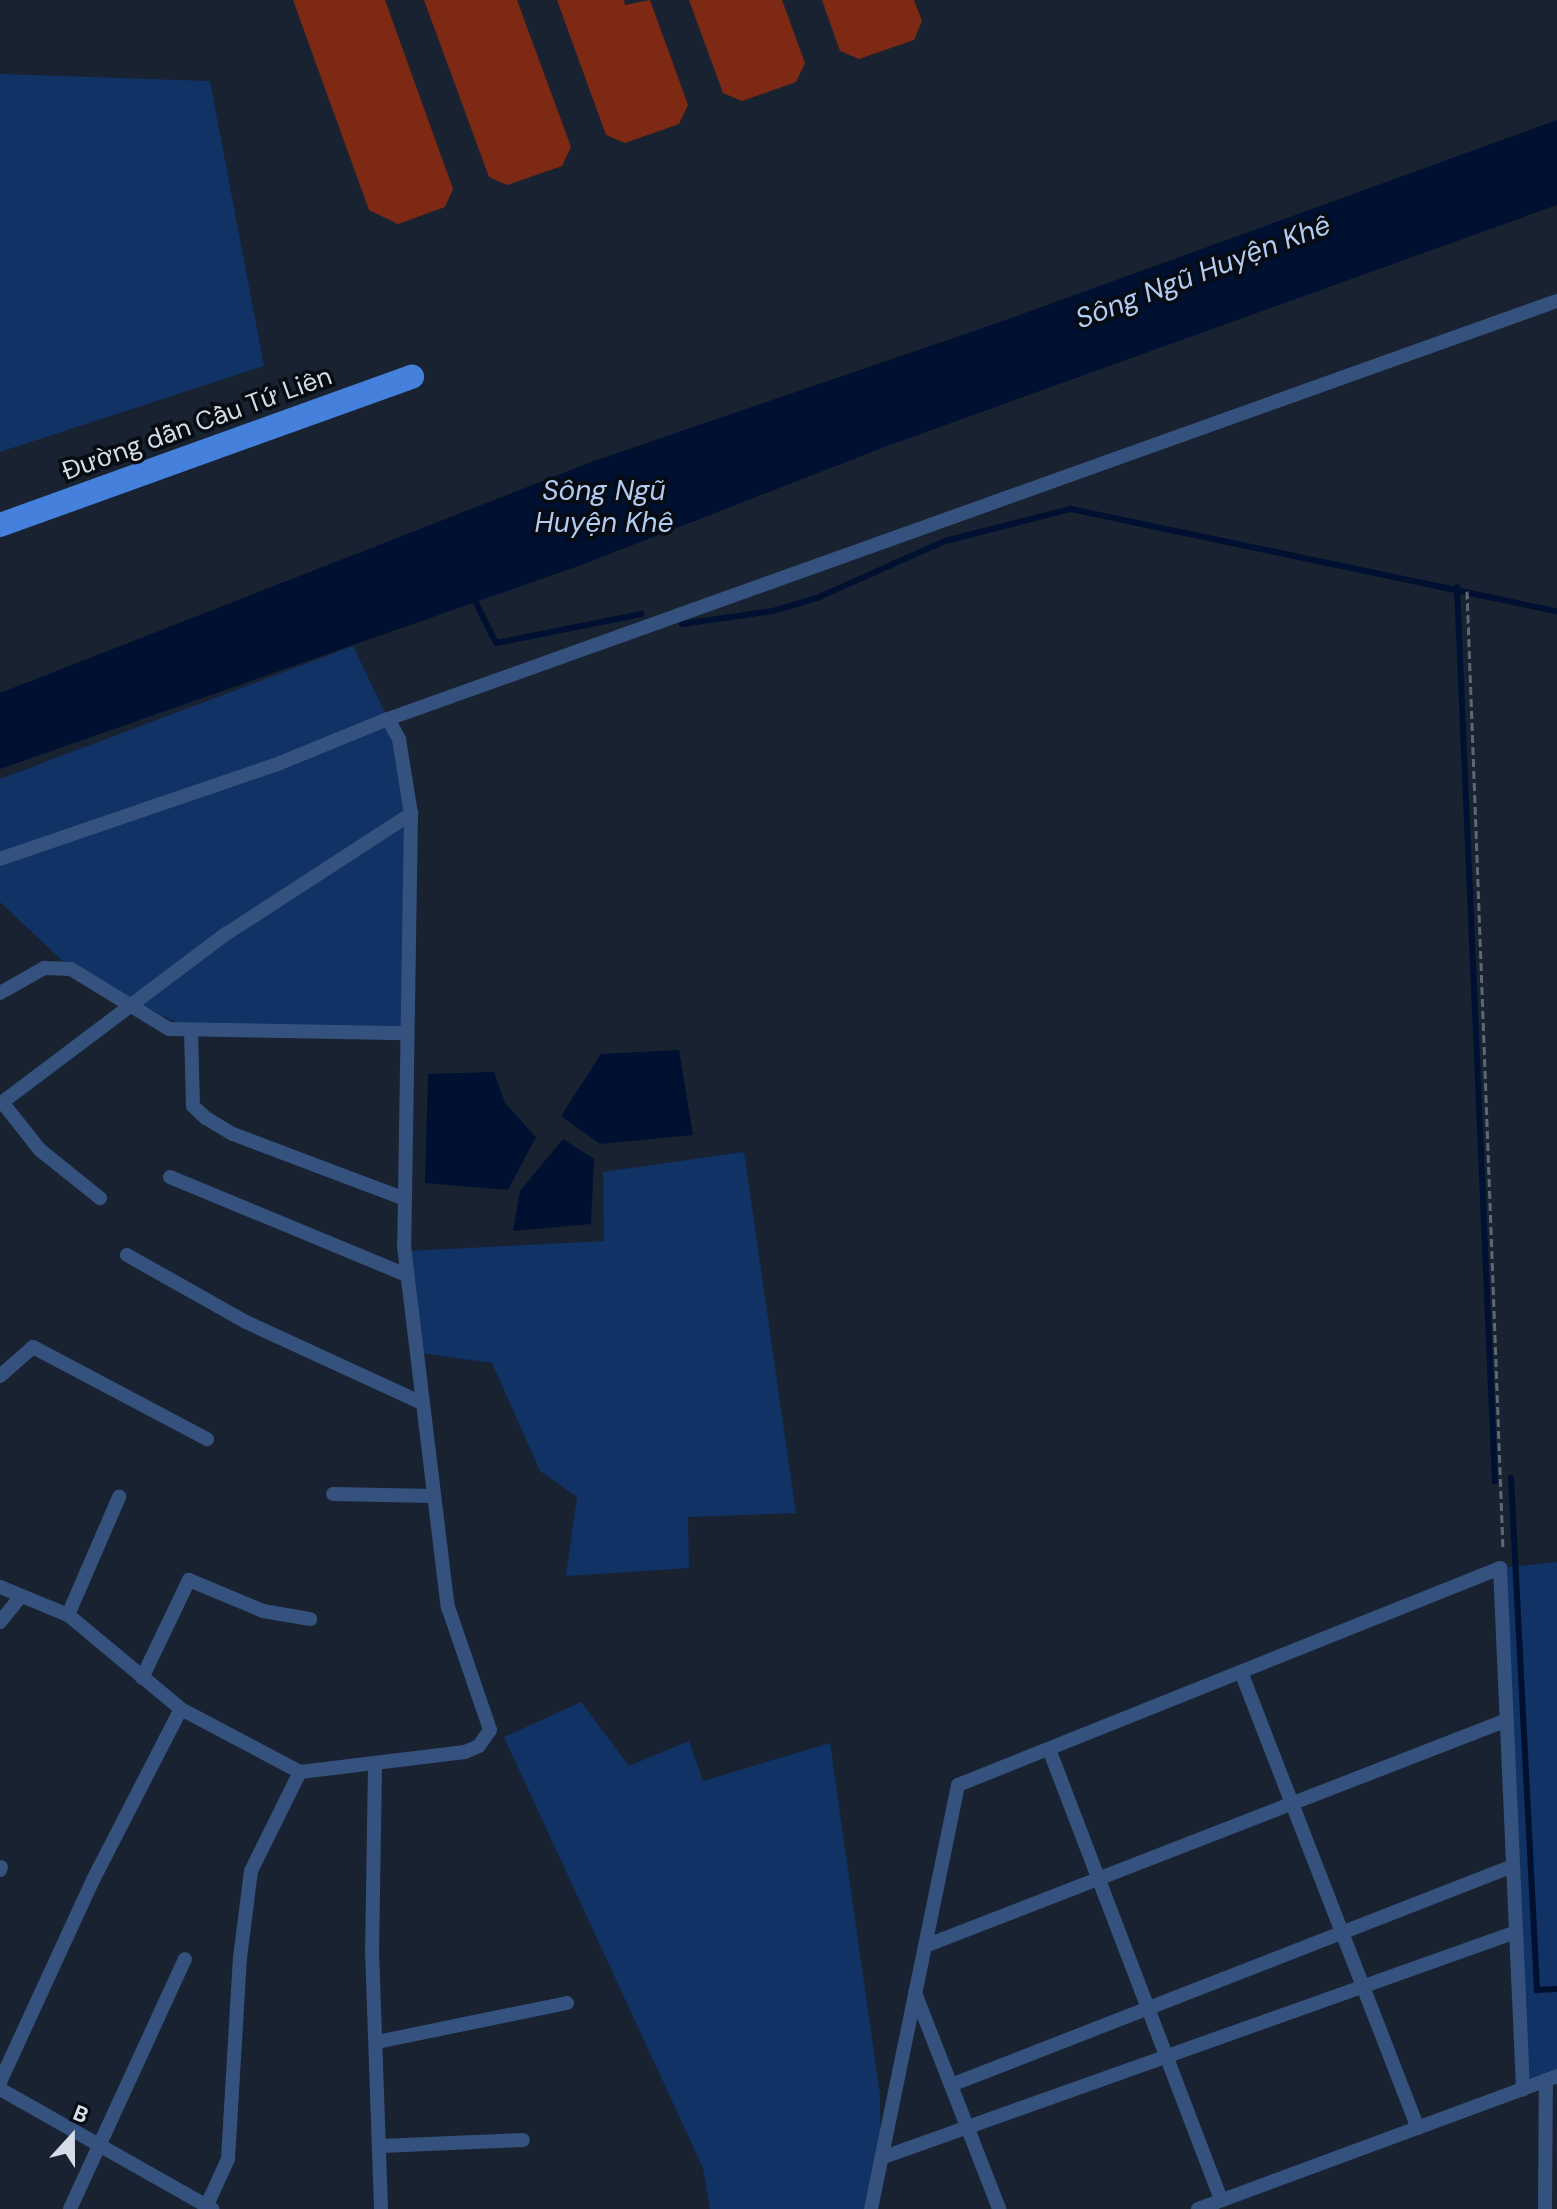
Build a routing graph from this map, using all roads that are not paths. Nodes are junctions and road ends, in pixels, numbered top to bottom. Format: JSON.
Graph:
{"nodes":[{"id":1,"x":1557,"y":301,"type":"edge"},
{"id":2,"x":412,"y":377,"type":"dead end"},
{"id":3,"x":0,"y":525,"type":"edge"},
{"id":4,"x":388,"y":719,"type":"junction"},
{"id":5,"x":411,"y":814,"type":"junction"},
{"id":6,"x":0,"y":859,"type":"edge"},
{"id":7,"x":0,"y":993,"type":"edge"},
{"id":8,"x":129,"y":1006,"type":"junction"},
{"id":9,"x":191,"y":1030,"type":"junction"},
{"id":10,"x":407,"y":1033,"type":"junction"},
{"id":11,"x":1,"y":1103,"type":"edge"},
{"id":12,"x":170,"y":1177,"type":"dead end"},
{"id":13,"x":100,"y":1198,"type":"dead end"},
{"id":14,"x":405,"y":1199,"type":"junction"},
{"id":15,"x":127,"y":1255,"type":"dead end"},
{"id":16,"x":407,"y":1275,"type":"junction"},
{"id":17,"x":0,"y":1376,"type":"edge"},
{"id":18,"x":422,"y":1403,"type":"junction"},
{"id":19,"x":207,"y":1439,"type":"dead end"},
{"id":20,"x":333,"y":1494,"type":"dead end"},
{"id":21,"x":433,"y":1496,"type":"junction"},
{"id":22,"x":119,"y":1497,"type":"dead end"},
{"id":23,"x":0,"y":1587,"type":"edge"},
{"id":24,"x":20,"y":1597,"type":"junction"},
{"id":25,"x":68,"y":1615,"type":"junction"},
{"id":26,"x":310,"y":1619,"type":"dead end"},
{"id":27,"x":0,"y":1622,"type":"edge"},
{"id":28,"x":1241,"y":1672,"type":"junction"},
{"id":29,"x":142,"y":1678,"type":"junction"},
{"id":30,"x":181,"y":1709,"type":"junction"},
{"id":31,"x":1507,"y":1720,"type":"junction"},
{"id":32,"x":1049,"y":1749,"type":"junction"},
{"id":33,"x":375,"y":1765,"type":"junction"},
{"id":34,"x":300,"y":1772,"type":"junction"},
{"id":35,"x":1292,"y":1803,"type":"junction"},
{"id":36,"x":1513,"y":1866,"type":"junction"},
{"id":37,"x":1098,"y":1878,"type":"junction"},
{"id":38,"x":1516,"y":1932,"type":"junction"},
{"id":39,"x":1342,"y":1933,"type":"junction"},
{"id":40,"x":925,"y":1946,"type":"junction"},
{"id":41,"x":185,"y":1959,"type":"dead end"},
{"id":42,"x":1363,"y":1986,"type":"junction"},
{"id":43,"x":915,"y":1993,"type":"junction"},
{"id":44,"x":567,"y":2003,"type":"dead end"},
{"id":45,"x":1148,"y":2009,"type":"junction"},
{"id":46,"x":377,"y":2042,"type":"junction"},
{"id":47,"x":1166,"y":2056,"type":"junction"},
{"id":48,"x":1551,"y":2078,"type":"edge"},
{"id":49,"x":0,"y":2082,"type":"edge"},
{"id":50,"x":951,"y":2085,"type":"junction"},
{"id":51,"x":0,"y":2089,"type":"edge"},
{"id":52,"x":1523,"y":2089,"type":"junction"},
{"id":53,"x":1551,"y":2126,"type":"edge"},
{"id":54,"x":967,"y":2127,"type":"junction"},
{"id":55,"x":1418,"y":2128,"type":"junction"},
{"id":56,"x":523,"y":2140,"type":"dead end"},
{"id":57,"x":103,"y":2144,"type":"junction"},
{"id":58,"x":381,"y":2146,"type":"junction"},
{"id":59,"x":881,"y":2158,"type":"junction"},
{"id":60,"x":1221,"y":2200,"type":"junction"},
{"id":61,"x":209,"y":2207,"type":"edge"},
{"id":62,"x":70,"y":2209,"type":"edge"},
{"id":63,"x":381,"y":2209,"type":"edge"},
{"id":64,"x":871,"y":2209,"type":"edge"},
{"id":65,"x":999,"y":2209,"type":"edge"},
{"id":66,"x":1198,"y":2209,"type":"edge"},
{"id":67,"x":1545,"y":2209,"type":"edge"}],
"edges":[{"from":1,"to":4,"type":"street"},
{"from":2,"to":3,"type":"main road","name":"Đường dẫn Cầu Tứ Liên"},
{"from":4,"to":5,"type":"street"},
{"from":4,"to":6,"type":"street"},
{"from":5,"to":8,"type":"street"},
{"from":5,"to":10,"type":"street"},
{"from":7,"to":8,"type":"street"},
{"from":8,"to":9,"type":"street"},
{"from":8,"to":11,"type":"street"},
{"from":9,"to":10,"type":"street"},
{"from":9,"to":14,"type":"street"},
{"from":10,"to":14,"type":"street"},
{"from":11,"to":13,"type":"street"},
{"from":12,"to":16,"type":"street"},
{"from":14,"to":16,"type":"street"},
{"from":15,"to":18,"type":"street"},
{"from":16,"to":18,"type":"street"},
{"from":17,"to":19,"type":"street"},
{"from":18,"to":21,"type":"street"},
{"from":20,"to":21,"type":"street"},
{"from":21,"to":33,"type":"street"},
{"from":22,"to":25,"type":"street"},
{"from":23,"to":24,"type":"street"},
{"from":24,"to":25,"type":"street"},
{"from":24,"to":27,"type":"street"},
{"from":25,"to":29,"type":"street"},
{"from":26,"to":29,"type":"street"},
{"from":28,"to":31,"type":"street"},
{"from":28,"to":32,"type":"street"},
{"from":28,"to":35,"type":"street"},
{"from":29,"to":30,"type":"street"},
{"from":30,"to":34,"type":"street"},
{"from":30,"to":49,"type":"street"},
{"from":31,"to":35,"type":"street"},
{"from":31,"to":36,"type":"street"},
{"from":32,"to":37,"type":"street"},
{"from":32,"to":40,"type":"street"},
{"from":33,"to":34,"type":"street"},
{"from":33,"to":46,"type":"street"},
{"from":34,"to":61,"type":"street"},
{"from":35,"to":37,"type":"street"},
{"from":35,"to":39,"type":"street"},
{"from":36,"to":38,"type":"street"},
{"from":36,"to":39,"type":"street"},
{"from":37,"to":40,"type":"street"},
{"from":37,"to":45,"type":"street"},
{"from":38,"to":42,"type":"street"},
{"from":38,"to":52,"type":"street"},
{"from":39,"to":42,"type":"street"},
{"from":39,"to":45,"type":"street"},
{"from":40,"to":43,"type":"street"},
{"from":41,"to":57,"type":"street"},
{"from":42,"to":47,"type":"street"},
{"from":42,"to":55,"type":"street"},
{"from":43,"to":50,"type":"street"},
{"from":43,"to":59,"type":"street"},
{"from":44,"to":46,"type":"street"},
{"from":45,"to":47,"type":"street"},
{"from":45,"to":50,"type":"street"},
{"from":46,"to":58,"type":"street"},
{"from":47,"to":54,"type":"street"},
{"from":47,"to":60,"type":"street"},
{"from":48,"to":52,"type":"street"},
{"from":48,"to":53,"type":"street"},
{"from":50,"to":54,"type":"street"},
{"from":51,"to":57,"type":"street"},
{"from":52,"to":55,"type":"street"},
{"from":53,"to":67,"type":"street"},
{"from":54,"to":59,"type":"street"},
{"from":54,"to":65,"type":"street"},
{"from":55,"to":60,"type":"street"},
{"from":56,"to":58,"type":"street"},
{"from":57,"to":61,"type":"street"},
{"from":57,"to":62,"type":"street"},
{"from":58,"to":63,"type":"street"},
{"from":59,"to":64,"type":"street"},
{"from":60,"to":66,"type":"street"}]}
